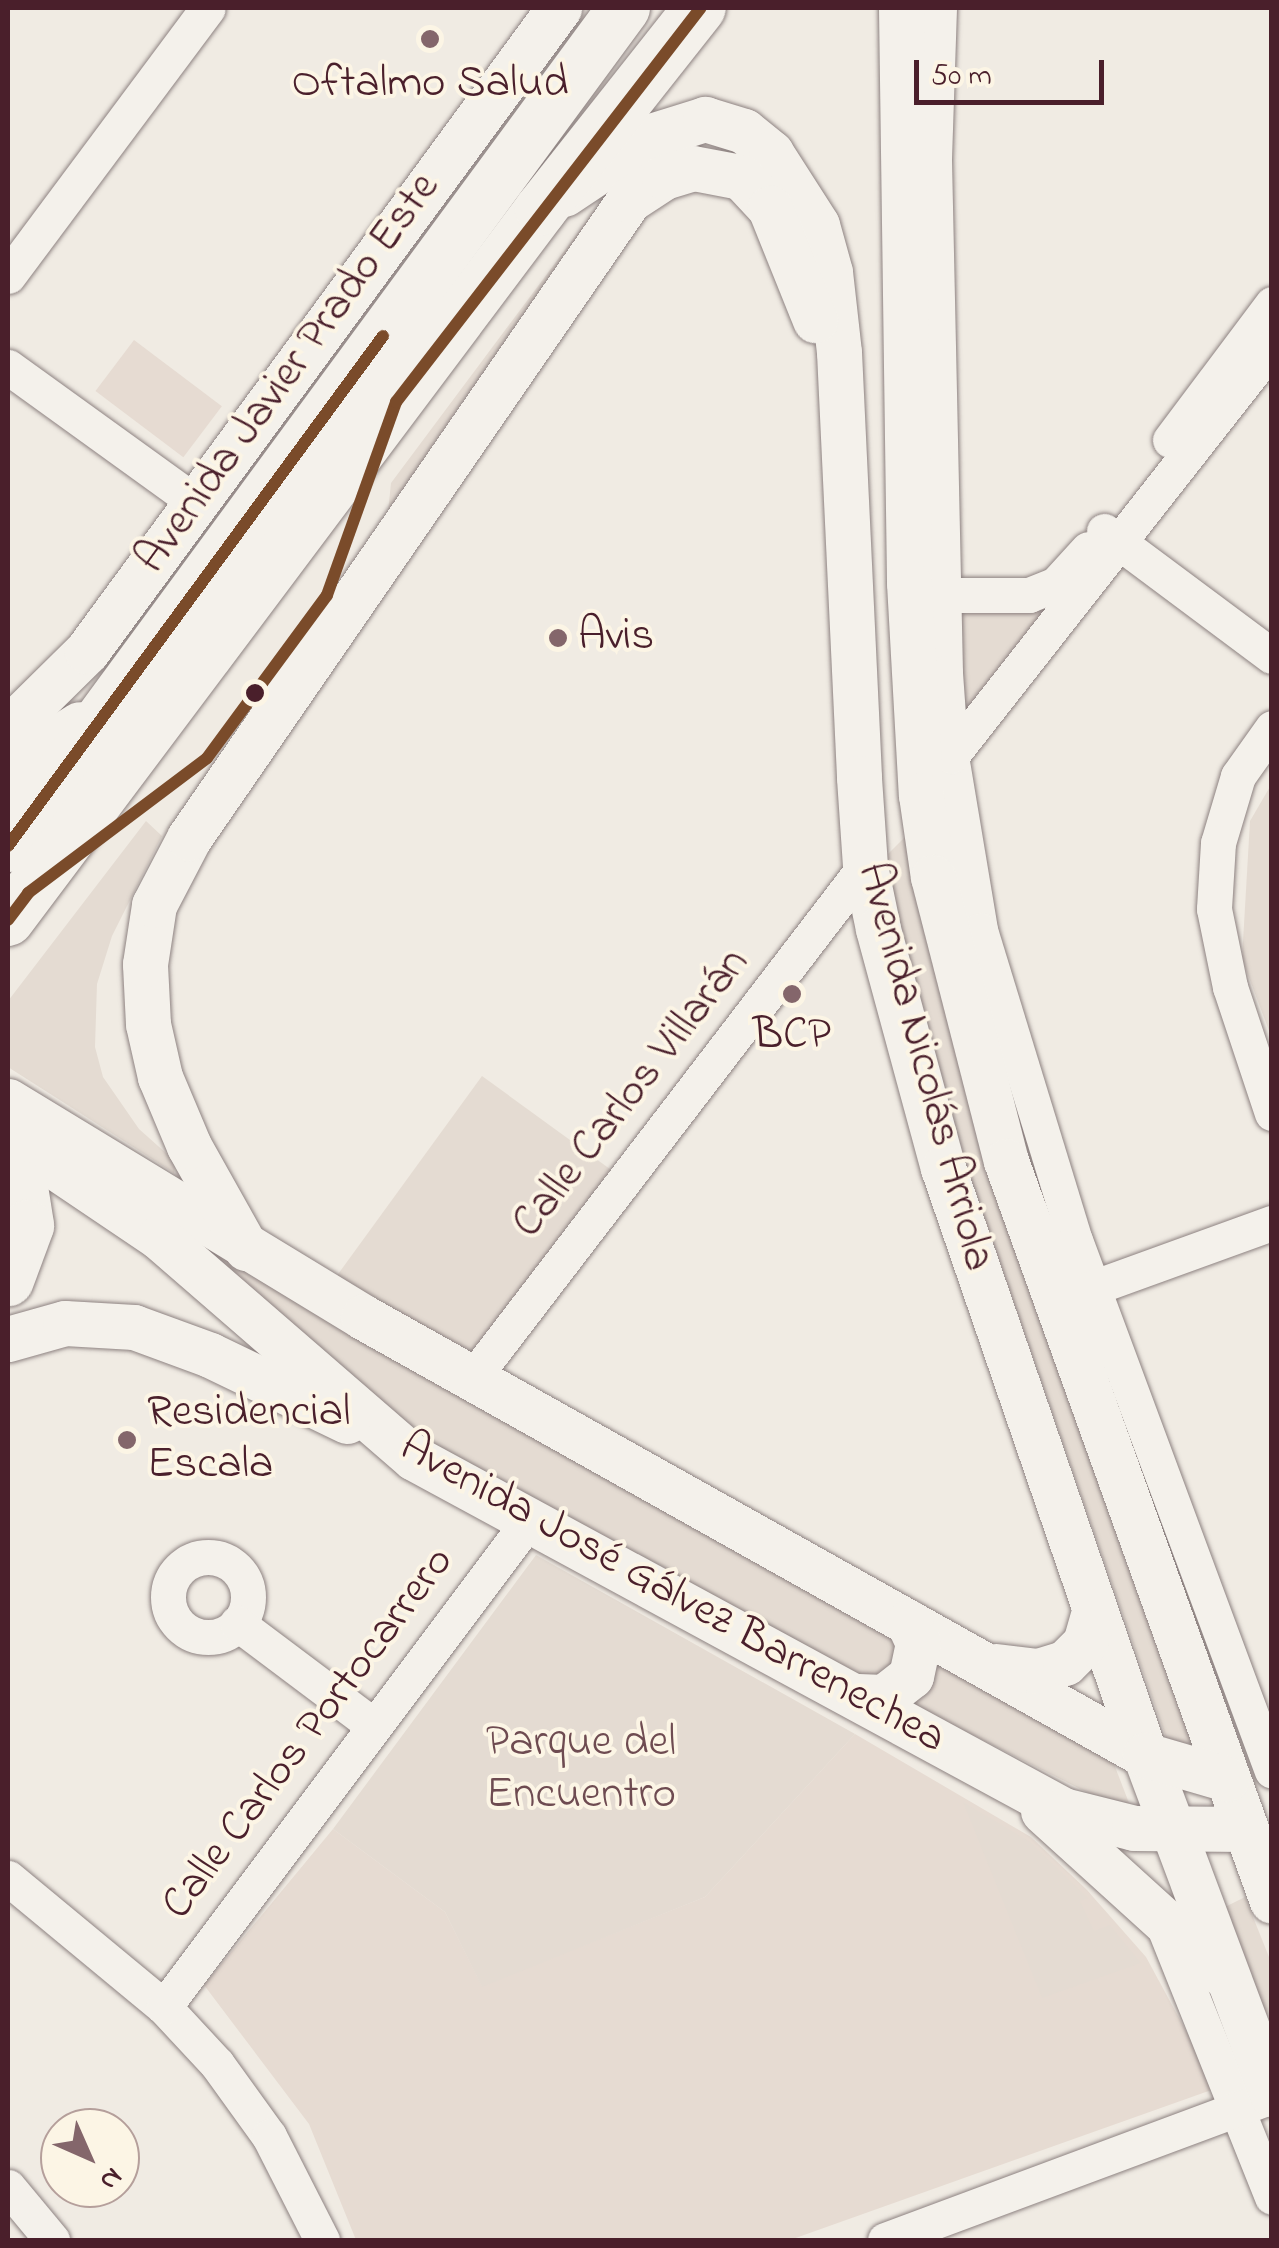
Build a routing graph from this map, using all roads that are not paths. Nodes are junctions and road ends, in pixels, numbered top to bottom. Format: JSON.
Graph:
{"nodes":[{"id":1,"x":208,"y":8,"type":"edge"},
{"id":2,"x":559,"y":8,"type":"edge"},
{"id":3,"x":624,"y":8,"type":"edge"},
{"id":4,"x":700,"y":8,"type":"edge"},
{"id":5,"x":901,"y":8,"type":"edge"},
{"id":6,"x":939,"y":8,"type":"edge"},
{"id":7,"x":541,"y":208,"type":"junction"},
{"id":8,"x":8,"y":276,"type":"edge"},
{"id":9,"x":1272,"y":304,"type":"edge"},
{"id":10,"x":1272,"y":348,"type":"edge"},
{"id":11,"x":839,"y":352,"type":"junction"},
{"id":12,"x":903,"y":356,"type":"junction"},
{"id":13,"x":8,"y":367,"type":"edge"},
{"id":14,"x":842,"y":400,"type":"junction"},
{"id":15,"x":194,"y":502,"type":"junction"},
{"id":16,"x":1111,"y":536,"type":"junction"},
{"id":17,"x":926,"y":590,"type":"junction"},
{"id":18,"x":1272,"y":656,"type":"edge"},
{"id":19,"x":852,"y":680,"type":"junction"},
{"id":20,"x":114,"y":703,"type":"junction"},
{"id":21,"x":8,"y":728,"type":"edge"},
{"id":22,"x":1272,"y":728,"type":"edge"},
{"id":23,"x":935,"y":766,"type":"junction"},
{"id":24,"x":8,"y":774,"type":"edge"},
{"id":25,"x":8,"y":846,"type":"edge"},
{"id":26,"x":865,"y":866,"type":"junction"},
{"id":27,"x":8,"y":920,"type":"edge"},
{"id":28,"x":982,"y":1074,"type":"junction"},
{"id":29,"x":922,"y":1090,"type":"junction"},
{"id":30,"x":8,"y":1101,"type":"edge"},
{"id":31,"x":1272,"y":1113,"type":"edge"},
{"id":32,"x":8,"y":1135,"type":"edge"},
{"id":33,"x":8,"y":1158,"type":"edge"},
{"id":34,"x":1006,"y":1161,"type":"junction"},
{"id":35,"x":943,"y":1168,"type":"junction"},
{"id":36,"x":1272,"y":1223,"type":"edge"},
{"id":37,"x":246,"y":1248,"type":"junction"},
{"id":38,"x":8,"y":1280,"type":"edge"},
{"id":39,"x":1076,"y":1294,"type":"junction"},
{"id":40,"x":8,"y":1340,"type":"edge"},
{"id":41,"x":472,"y":1379,"type":"junction"},
{"id":42,"x":414,"y":1458,"type":"junction"},
{"id":43,"x":530,"y":1519,"type":"junction"},
{"id":44,"x":1094,"y":1612,"type":"junction"},
{"id":45,"x":908,"y":1622,"type":"junction"},
{"id":46,"x":237,"y":1623,"type":"dead end"},
{"id":47,"x":979,"y":1662,"type":"junction"},
{"id":48,"x":858,"y":1696,"type":"junction"},
{"id":49,"x":374,"y":1726,"type":"junction"},
{"id":50,"x":1144,"y":1755,"type":"junction"},
{"id":51,"x":1272,"y":1773,"type":"edge"},
{"id":52,"x":1227,"y":1779,"type":"junction"},
{"id":53,"x":1019,"y":1789,"type":"junction"},
{"id":54,"x":1258,"y":1825,"type":"edge"},
{"id":55,"x":1174,"y":1830,"type":"junction"},
{"id":56,"x":8,"y":1878,"type":"edge"},
{"id":57,"x":1272,"y":1900,"type":"edge"},
{"id":58,"x":1162,"y":1921,"type":"junction"},
{"id":59,"x":1229,"y":1979,"type":"junction"},
{"id":60,"x":164,"y":2007,"type":"junction"},
{"id":61,"x":1260,"y":2100,"type":"edge"},
{"id":62,"x":8,"y":2187,"type":"edge"},
{"id":63,"x":1272,"y":2197,"type":"edge"},
{"id":64,"x":52,"y":2240,"type":"edge"},
{"id":65,"x":322,"y":2240,"type":"edge"},
{"id":66,"x":885,"y":2240,"type":"edge"}],
"edges":[{"from":1,"to":8,"type":"street"},
{"from":2,"to":15,"type":"main road","name":"Avenida Javier Prado Este"},
{"from":3,"to":20,"type":"highway","name":"Avenida Javier Prado Este"},
{"from":4,"to":7,"type":"highway"},
{"from":5,"to":12,"type":"main road","name":"Avenida Nicolás Arriola"},
{"from":6,"to":17,"type":"street","name":"Avenida Nicolás Arriola"},
{"from":7,"to":11,"type":"main road","name":"Avenida Nicolás Arriola"},
{"from":7,"to":27,"type":"highway"},
{"from":9,"to":16,"type":"street"},
{"from":10,"to":16,"type":"street"},
{"from":11,"to":12,"type":"main road"},
{"from":11,"to":14,"type":"main road","name":"Avenida Nicolás Arriola"},
{"from":12,"to":17,"type":"main road","name":"Avenida Nicolás Arriola"},
{"from":13,"to":15,"type":"street"},
{"from":14,"to":19,"type":"main road","name":"Avenida Nicolás Arriola"},
{"from":14,"to":37,"type":"main road"},
{"from":15,"to":21,"type":"main road","name":"Avenida Javier Prado Este"},
{"from":16,"to":17,"type":"street"},
{"from":16,"to":18,"type":"street"},
{"from":16,"to":23,"type":"street"},
{"from":17,"to":23,"type":"main road","name":"Avenida Nicolás Arriola"},
{"from":19,"to":23,"type":"main road"},
{"from":19,"to":26,"type":"main road","name":"Avenida Nicolás Arriola"},
{"from":20,"to":24,"type":"highway"},
{"from":20,"to":25,"type":"highway","name":"Avenida Javier Prado Este"},
{"from":22,"to":31,"type":"street"},
{"from":23,"to":28,"type":"main road","name":"Avenida Nicolás Arriola"},
{"from":23,"to":39,"type":"street","name":"Avenida Nicolás Arriola"},
{"from":26,"to":29,"type":"main road","name":"Avenida Nicolás Arriola"},
{"from":26,"to":41,"type":"street","name":"Calle Carlos Villarán"},
{"from":28,"to":29,"type":"main road"},
{"from":28,"to":34,"type":"main road","name":"Avenida Nicolás Arriola"},
{"from":29,"to":35,"type":"main road","name":"Avenida Nicolás Arriola"},
{"from":30,"to":37,"type":"main road","name":"Avenida José Gálvez Barrenechea"},
{"from":32,"to":42,"type":"main road","name":"Avenida José Gálvez Barrenechea"},
{"from":33,"to":38,"type":"highway"},
{"from":34,"to":35,"type":"main road"},
{"from":34,"to":39,"type":"main road","name":"Avenida Nicolás Arriola"},
{"from":35,"to":44,"type":"main road","name":"Avenida Nicolás Arriola"},
{"from":36,"to":39,"type":"street"},
{"from":37,"to":41,"type":"main road","name":"Avenida José Gálvez Barrenechea"},
{"from":39,"to":51,"type":"street","name":"Avenida Nicolás Arriola"},
{"from":39,"to":52,"type":"main road","name":"Avenida Nicolás Arriola"},
{"from":40,"to":42,"type":"main road"},
{"from":41,"to":45,"type":"main road","name":"Avenida José Gálvez Barrenechea"},
{"from":42,"to":43,"type":"main road","name":"Avenida José Gálvez Barrenechea"},
{"from":43,"to":48,"type":"main road","name":"Avenida José Gálvez Barrenechea"},
{"from":43,"to":49,"type":"street","name":"Calle Carlos Portocarrero"},
{"from":44,"to":47,"type":"main road"},
{"from":44,"to":50,"type":"main road","name":"Avenida Nicolás Arriola"},
{"from":45,"to":47,"type":"main road","name":"Avenida José Gálvez Barrenechea"},
{"from":45,"to":48,"type":"main road"},
{"from":46,"to":49,"type":"street"},
{"from":47,"to":50,"type":"main road","name":"Avenida José Gálvez Barrenechea"},
{"from":48,"to":53,"type":"main road","name":"Avenida José Gálvez Barrenechea"},
{"from":49,"to":60,"type":"street","name":"Calle Carlos Portocarrero"},
{"from":50,"to":52,"type":"main road","name":"Avenida José Gálvez Barrenechea"},
{"from":50,"to":55,"type":"main road","name":"Avenida Nicolás Arriola"},
{"from":51,"to":52,"type":"street"},
{"from":52,"to":54,"type":"main road","name":"Avenida Nicolás Arriola"},
{"from":53,"to":55,"type":"main road","name":"Avenida José Gálvez Barrenechea"},
{"from":53,"to":58,"type":"main road"},
{"from":54,"to":55,"type":"main road","name":"Avenida José Gálvez Barrenechea"},
{"from":54,"to":57,"type":"main road","name":"Avenida Nicolás Arriola"},
{"from":55,"to":59,"type":"main road","name":"Avenida Nicolás Arriola"},
{"from":56,"to":60,"type":"street"},
{"from":58,"to":59,"type":"main road"},
{"from":58,"to":61,"type":"street","name":"Avenida Nicolás Arriola"},
{"from":59,"to":61,"type":"main road","name":"Avenida Nicolás Arriola"},
{"from":60,"to":65,"type":"street"},
{"from":61,"to":63,"type":"street","name":"Avenida Nicolás Arriola"},
{"from":61,"to":66,"type":"street"},
{"from":62,"to":64,"type":"street"}]}
